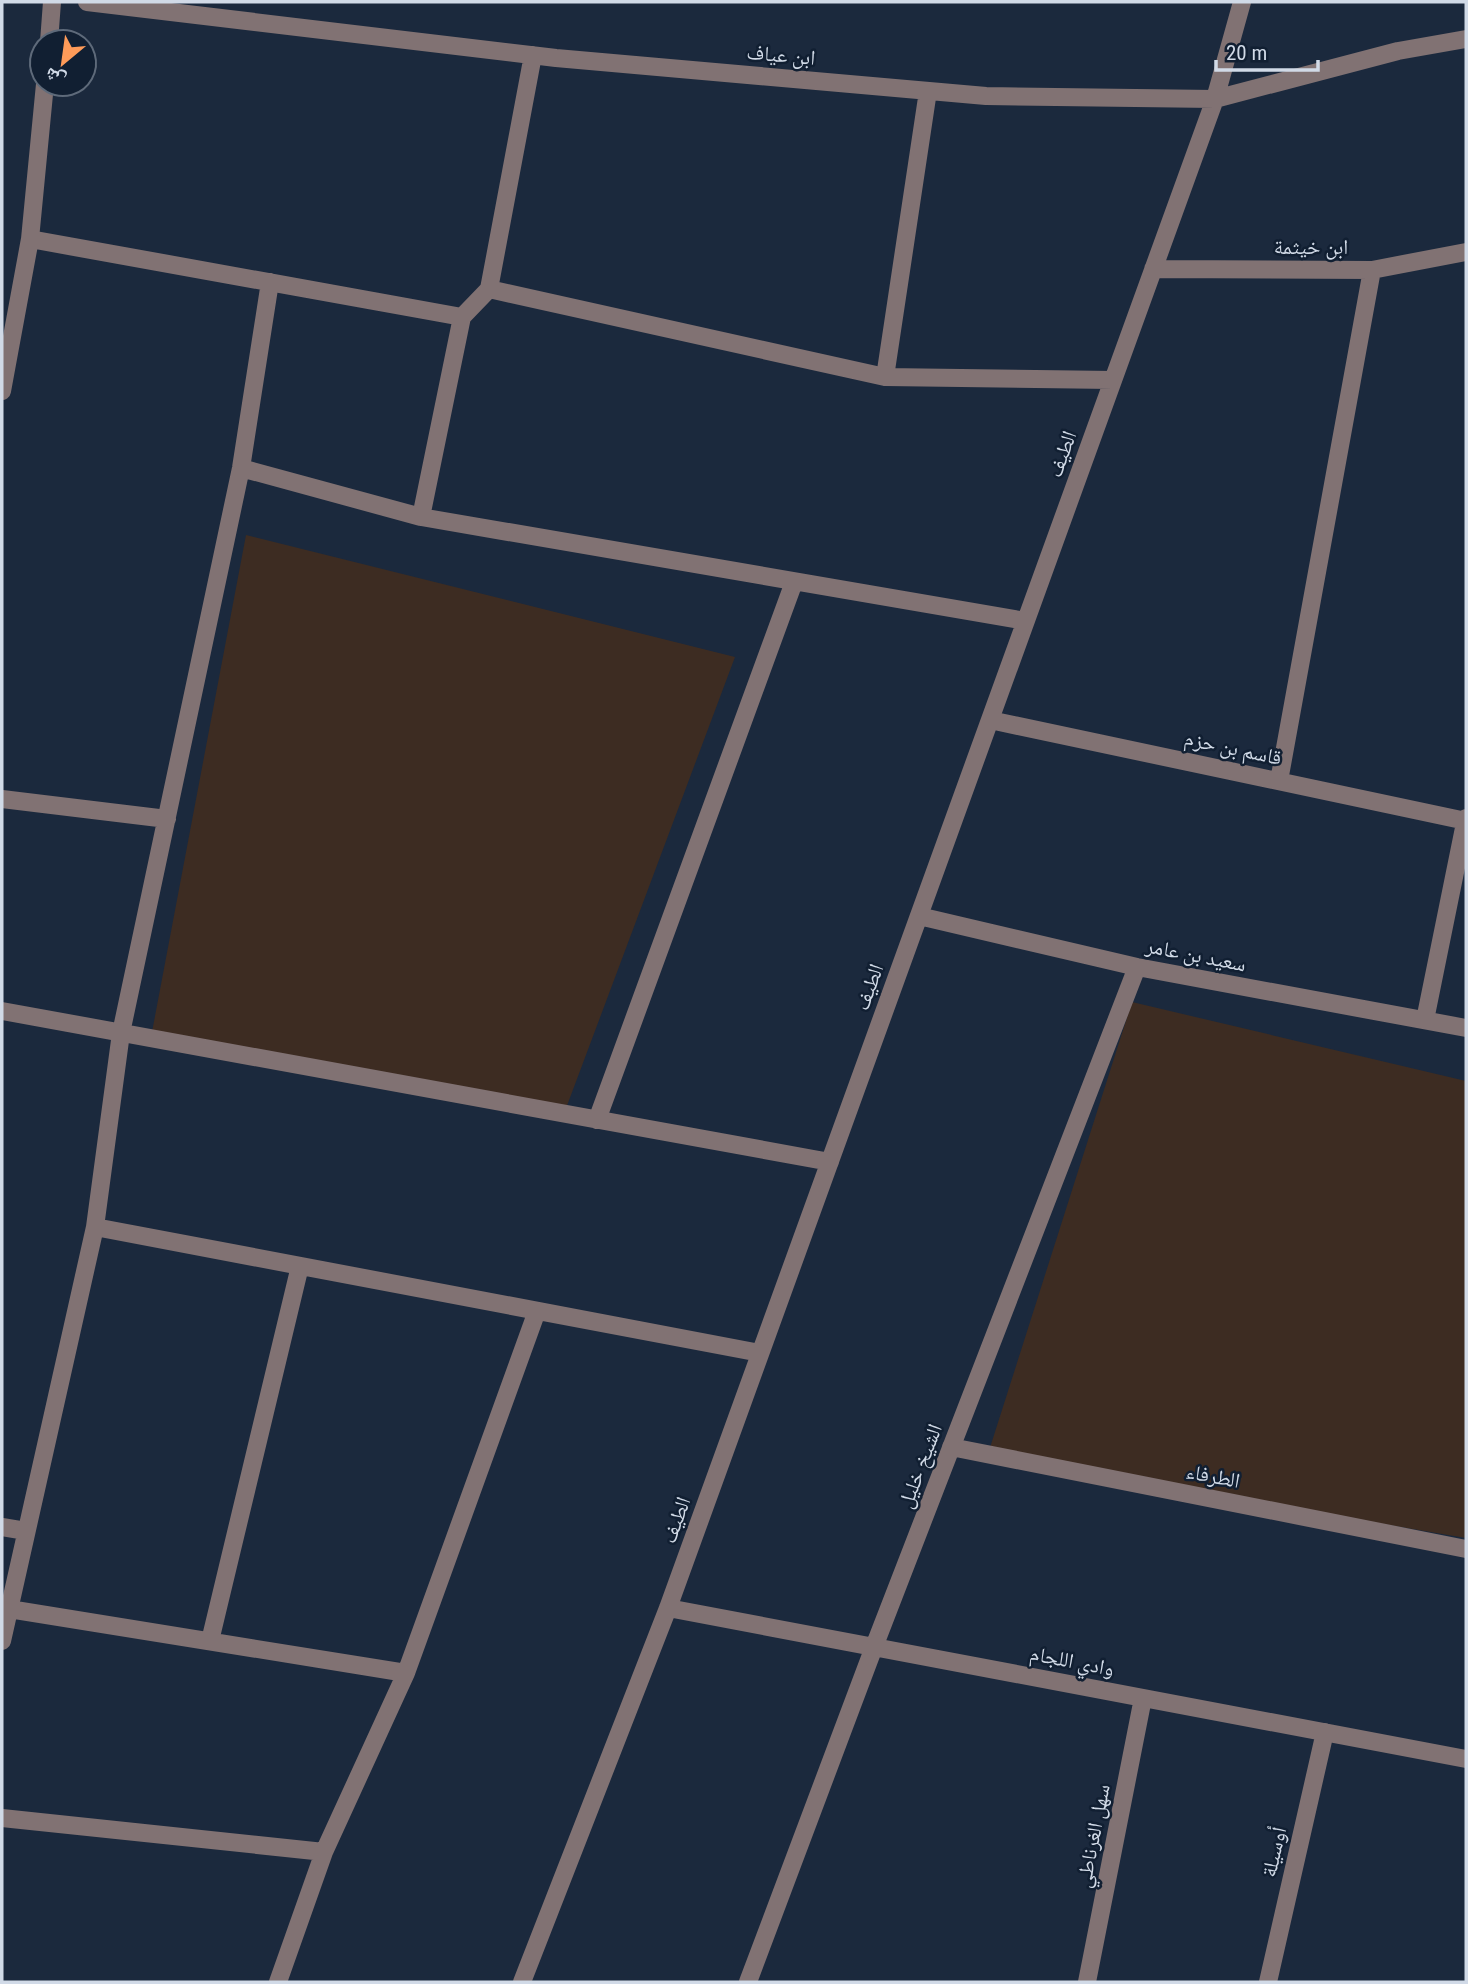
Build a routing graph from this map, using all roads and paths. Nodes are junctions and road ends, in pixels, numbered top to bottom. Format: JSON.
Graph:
{"nodes":[{"id":1,"x":52,"y":2,"type":"edge"},
{"id":2,"x":87,"y":2,"type":"edge"},
{"id":3,"x":1242,"y":2,"type":"edge"},
{"id":4,"x":50,"y":28,"type":"edge"},
{"id":5,"x":1466,"y":39,"type":"edge"},
{"id":6,"x":533,"y":55,"type":"junction"},
{"id":7,"x":928,"y":91,"type":"junction"},
{"id":8,"x":44,"y":98,"type":"edge"},
{"id":9,"x":1215,"y":99,"type":"junction"},
{"id":10,"x":30,"y":239,"type":"junction"},
{"id":11,"x":1466,"y":253,"type":"edge"},
{"id":12,"x":1153,"y":269,"type":"junction"},
{"id":13,"x":1372,"y":271,"type":"junction"},
{"id":14,"x":270,"y":282,"type":"junction"},
{"id":15,"x":489,"y":289,"type":"junction"},
{"id":16,"x":462,"y":317,"type":"junction"},
{"id":17,"x":885,"y":377,"type":"junction"},
{"id":18,"x":1113,"y":380,"type":"junction"},
{"id":19,"x":2,"y":391,"type":"edge"},
{"id":20,"x":241,"y":468,"type":"junction"},
{"id":21,"x":421,"y":517,"type":"junction"},
{"id":22,"x":794,"y":582,"type":"junction"},
{"id":23,"x":1026,"y":621,"type":"junction"},
{"id":24,"x":990,"y":720,"type":"junction"},
{"id":25,"x":1279,"y":781,"type":"junction"},
{"id":26,"x":2,"y":799,"type":"edge"},
{"id":27,"x":167,"y":819,"type":"junction"},
{"id":28,"x":1466,"y":820,"type":"edge"},
{"id":29,"x":919,"y":916,"type":"junction"},
{"id":30,"x":1137,"y":967,"type":"junction"},
{"id":31,"x":2,"y":1011,"type":"edge"},
{"id":32,"x":1425,"y":1020,"type":"junction"},
{"id":33,"x":1466,"y":1028,"type":"edge"},
{"id":34,"x":121,"y":1033,"type":"junction"},
{"id":35,"x":597,"y":1120,"type":"junction"},
{"id":36,"x":830,"y":1162,"type":"junction"},
{"id":37,"x":95,"y":1227,"type":"junction"},
{"id":38,"x":300,"y":1266,"type":"junction"},
{"id":39,"x":537,"y":1311,"type":"junction"},
{"id":40,"x":760,"y":1353,"type":"junction"},
{"id":41,"x":951,"y":1447,"type":"junction"},
{"id":42,"x":2,"y":1527,"type":"edge"},
{"id":43,"x":26,"y":1531,"type":"junction"},
{"id":44,"x":1466,"y":1549,"type":"edge"},
{"id":45,"x":668,"y":1608,"type":"junction"},
{"id":46,"x":9,"y":1609,"type":"junction"},
{"id":47,"x":210,"y":1641,"type":"junction"},
{"id":48,"x":2,"y":1642,"type":"edge"},
{"id":49,"x":874,"y":1647,"type":"junction"},
{"id":50,"x":406,"y":1673,"type":"junction"},
{"id":51,"x":1143,"y":1698,"type":"junction"},
{"id":52,"x":1325,"y":1732,"type":"junction"},
{"id":53,"x":1466,"y":1759,"type":"edge"},
{"id":54,"x":2,"y":1818,"type":"edge"},
{"id":55,"x":324,"y":1852,"type":"junction"},
{"id":56,"x":278,"y":1982,"type":"edge"},
{"id":57,"x":522,"y":1982,"type":"edge"},
{"id":58,"x":748,"y":1982,"type":"edge"},
{"id":59,"x":1087,"y":1982,"type":"edge"},
{"id":60,"x":1268,"y":1982,"type":"edge"}],
"edges":[{"from":1,"to":4,"type":"street"},
{"from":2,"to":6,"type":"street","name":"ابن عياف"},
{"from":3,"to":9,"type":"street","name":"الطيف"},
{"from":5,"to":9,"type":"street","name":"ابن عياف"},
{"from":6,"to":7,"type":"street","name":"ابن عياف"},
{"from":6,"to":15,"type":"street"},
{"from":7,"to":9,"type":"street","name":"ابن عياف"},
{"from":7,"to":17,"type":"street"},
{"from":8,"to":10,"type":"street"},
{"from":9,"to":12,"type":"street","name":"الطيف"},
{"from":10,"to":14,"type":"street"},
{"from":10,"to":19,"type":"street"},
{"from":11,"to":13,"type":"street","name":"ابن خيثمة"},
{"from":12,"to":13,"type":"street","name":"ابن خيثمة"},
{"from":12,"to":18,"type":"street","name":"الطيف"},
{"from":13,"to":25,"type":"street"},
{"from":14,"to":16,"type":"street"},
{"from":14,"to":20,"type":"street"},
{"from":15,"to":16,"type":"street"},
{"from":15,"to":17,"type":"street"},
{"from":16,"to":21,"type":"street"},
{"from":17,"to":18,"type":"street"},
{"from":18,"to":23,"type":"street","name":"الطيف"},
{"from":20,"to":21,"type":"street"},
{"from":20,"to":27,"type":"street"},
{"from":21,"to":22,"type":"street"},
{"from":22,"to":23,"type":"street"},
{"from":22,"to":35,"type":"street"},
{"from":23,"to":24,"type":"street","name":"الطيف"},
{"from":24,"to":25,"type":"street","name":"قاسم بن حزم"},
{"from":24,"to":29,"type":"street","name":"الطيف"},
{"from":25,"to":28,"type":"street","name":"قاسم بن حزم"},
{"from":26,"to":27,"type":"street"},
{"from":27,"to":34,"type":"street"},
{"from":28,"to":32,"type":"street"},
{"from":29,"to":30,"type":"street","name":"سعيد بن عامر"},
{"from":29,"to":36,"type":"street","name":"الطيف"},
{"from":30,"to":32,"type":"street","name":"سعيد بن عامر"},
{"from":30,"to":41,"type":"street","name":"الشيخ خليل"},
{"from":31,"to":34,"type":"street"},
{"from":32,"to":33,"type":"street","name":"سعيد بن عامر"},
{"from":34,"to":35,"type":"street"},
{"from":34,"to":37,"type":"street"},
{"from":35,"to":36,"type":"street"},
{"from":36,"to":40,"type":"street","name":"الطيف"},
{"from":37,"to":38,"type":"street"},
{"from":37,"to":43,"type":"street"},
{"from":38,"to":39,"type":"street"},
{"from":38,"to":47,"type":"street"},
{"from":39,"to":40,"type":"street"},
{"from":39,"to":50,"type":"street"},
{"from":40,"to":45,"type":"street","name":"الطيف"},
{"from":41,"to":44,"type":"street","name":"الطرفاء"},
{"from":41,"to":49,"type":"street","name":"الشيخ خليل"},
{"from":42,"to":43,"type":"street"},
{"from":43,"to":46,"type":"street"},
{"from":45,"to":49,"type":"street","name":"وادي اللجام"},
{"from":45,"to":57,"type":"street","name":"الطيف"},
{"from":46,"to":47,"type":"street"},
{"from":46,"to":48,"type":"street"},
{"from":47,"to":50,"type":"street"},
{"from":49,"to":51,"type":"street","name":"وادي اللجام"},
{"from":49,"to":58,"type":"street","name":"الشيخ خليل"},
{"from":50,"to":55,"type":"street"},
{"from":51,"to":52,"type":"street","name":"وادي اللجام"},
{"from":51,"to":59,"type":"street","name":"سهل الغرناطي"},
{"from":52,"to":53,"type":"street","name":"وادي اللجام"},
{"from":52,"to":60,"type":"street","name":"أوسيلة"},
{"from":54,"to":55,"type":"street"},
{"from":55,"to":56,"type":"street"}]}
